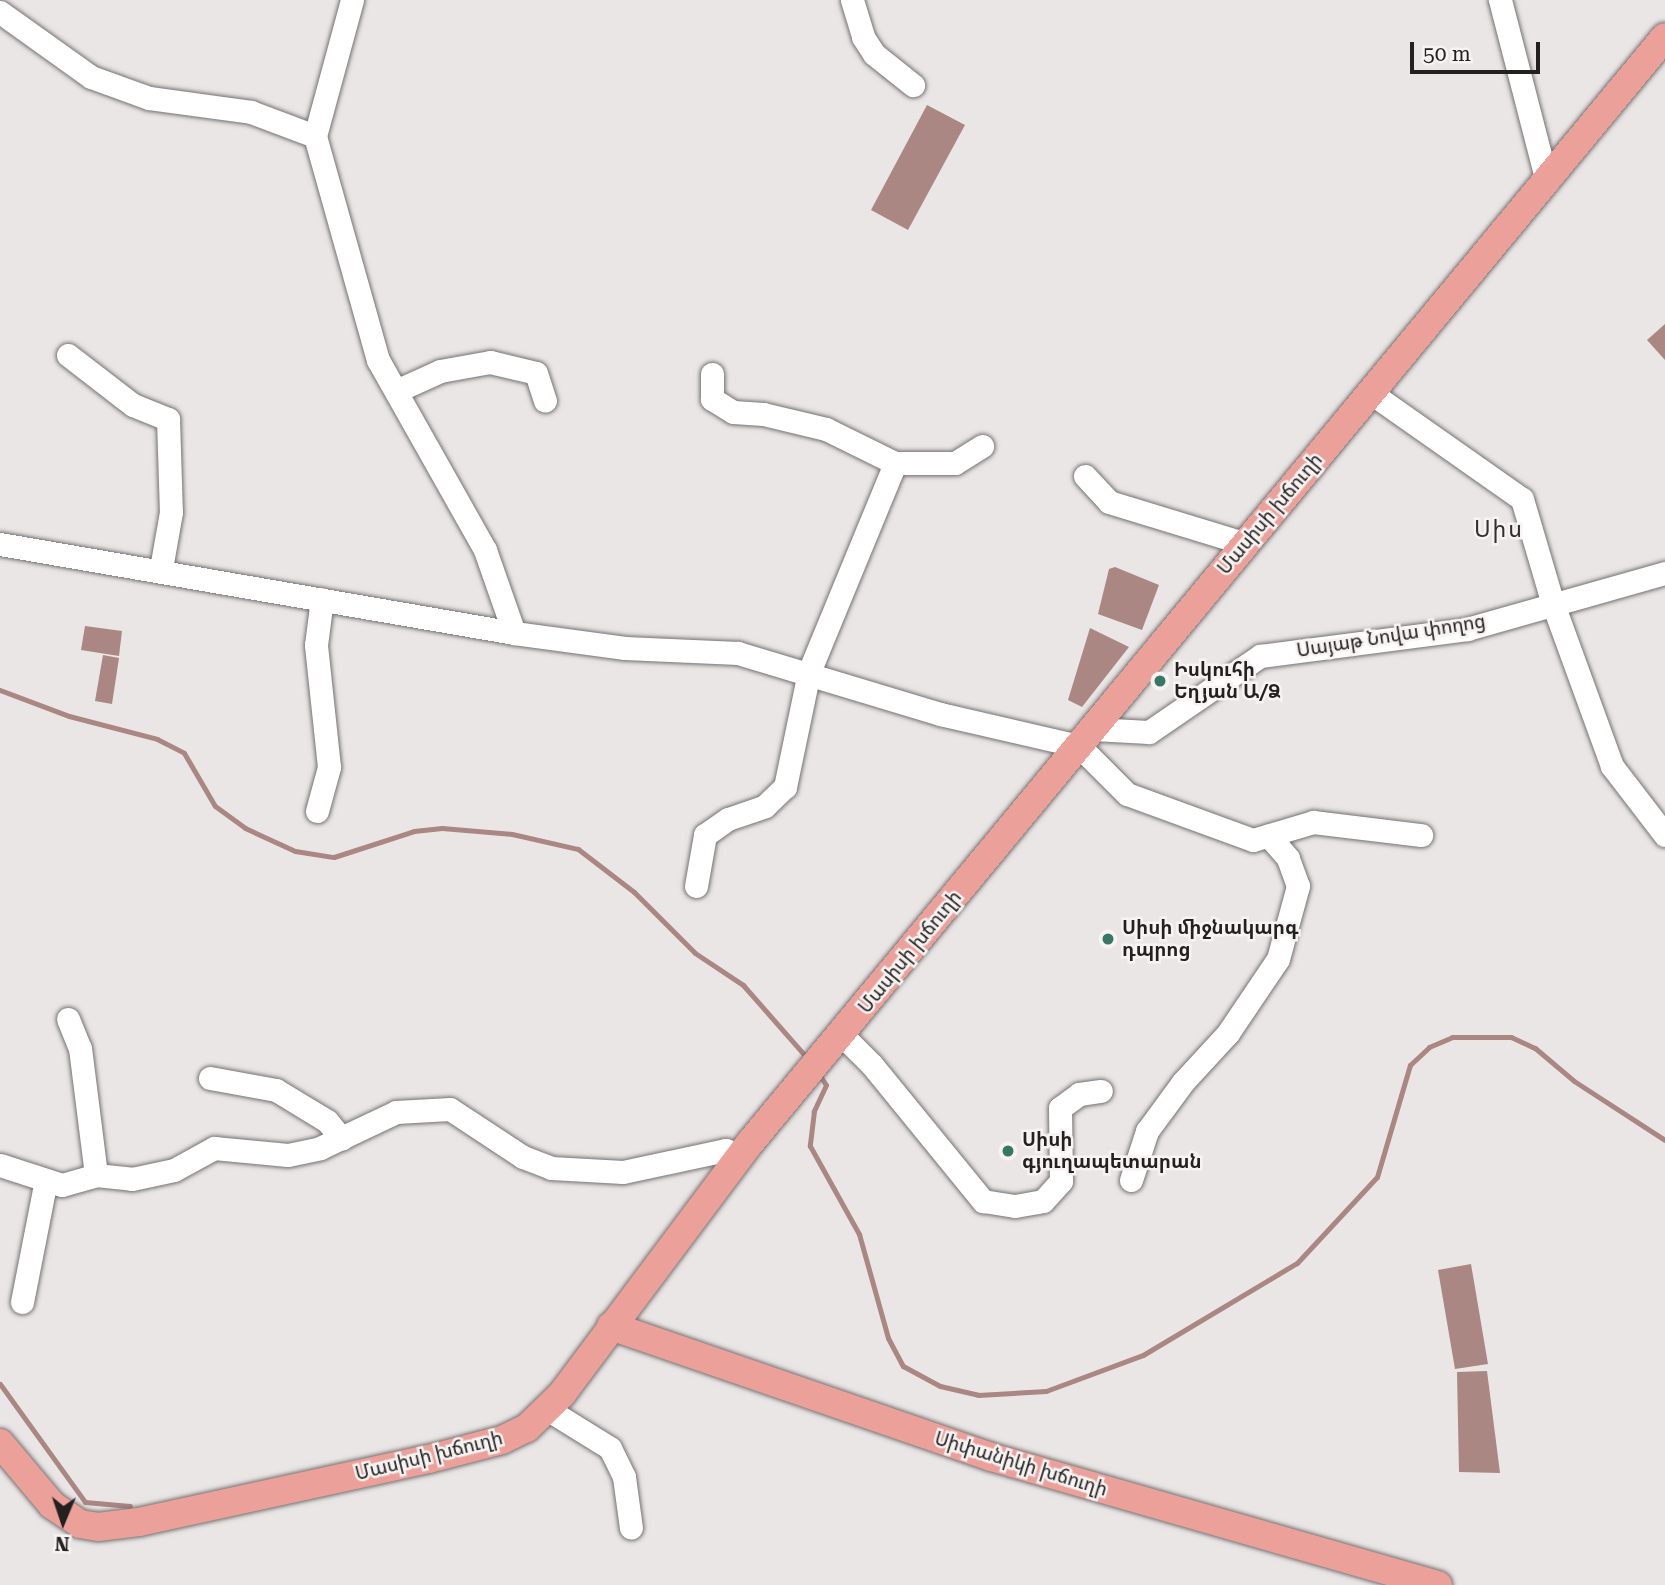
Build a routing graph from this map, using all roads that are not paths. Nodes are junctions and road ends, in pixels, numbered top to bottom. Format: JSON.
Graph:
{"nodes":[{"id":1,"x":352,"y":0,"type":"edge"},
{"id":2,"x":852,"y":0,"type":"edge"},
{"id":3,"x":1500,"y":0,"type":"edge"},
{"id":4,"x":0,"y":12,"type":"edge"},
{"id":5,"x":1665,"y":37,"type":"edge"},
{"id":6,"x":913,"y":85,"type":"dead end"},
{"id":7,"x":315,"y":136,"type":"junction"},
{"id":8,"x":1547,"y":182,"type":"junction"},
{"id":9,"x":68,"y":355,"type":"dead end"},
{"id":10,"x":712,"y":374,"type":"dead end"},
{"id":11,"x":396,"y":391,"type":"junction"},
{"id":12,"x":1371,"y":393,"type":"junction"},
{"id":13,"x":545,"y":401,"type":"dead end"},
{"id":14,"x":982,"y":446,"type":"dead end"},
{"id":15,"x":895,"y":463,"type":"junction"},
{"id":16,"x":1085,"y":476,"type":"dead end"},
{"id":17,"x":0,"y":544,"type":"edge"},
{"id":18,"x":1246,"y":544,"type":"junction"},
{"id":19,"x":161,"y":569,"type":"junction"},
{"id":20,"x":1665,"y":573,"type":"edge"},
{"id":21,"x":322,"y":599,"type":"junction"},
{"id":22,"x":1553,"y":604,"type":"junction"},
{"id":23,"x":514,"y":633,"type":"junction"},
{"id":24,"x":809,"y":672,"type":"junction"},
{"id":25,"x":1086,"y":738,"type":"junction"},
{"id":26,"x":317,"y":811,"type":"dead end"},
{"id":27,"x":1268,"y":835,"type":"junction"},
{"id":28,"x":1421,"y":835,"type":"dead end"},
{"id":29,"x":1665,"y":835,"type":"edge"},
{"id":30,"x":696,"y":886,"type":"dead end"},
{"id":31,"x":68,"y":1019,"type":"dead end"},
{"id":32,"x":842,"y":1035,"type":"junction"},
{"id":33,"x":210,"y":1078,"type":"dead end"},
{"id":34,"x":1101,"y":1091,"type":"dead end"},
{"id":35,"x":342,"y":1139,"type":"junction"},
{"id":36,"x":745,"y":1150,"type":"junction"},
{"id":37,"x":0,"y":1166,"type":"edge"},
{"id":38,"x":96,"y":1175,"type":"junction"},
{"id":39,"x":46,"y":1180,"type":"junction"},
{"id":40,"x":1131,"y":1180,"type":"dead end"},
{"id":41,"x":22,"y":1302,"type":"dead end"},
{"id":42,"x":611,"y":1326,"type":"junction"},
{"id":43,"x":547,"y":1409,"type":"junction"},
{"id":44,"x":0,"y":1443,"type":"edge"},
{"id":45,"x":631,"y":1528,"type":"dead end"},
{"id":46,"x":1437,"y":1585,"type":"edge"}],
"edges":[{"from":1,"to":7,"type":"street"},
{"from":2,"to":6,"type":"street"},
{"from":3,"to":8,"type":"street"},
{"from":4,"to":7,"type":"street"},
{"from":5,"to":8,"type":"main road","name":"Մասիսի խճուղի"},
{"from":7,"to":11,"type":"street"},
{"from":8,"to":12,"type":"main road","name":"Մասիսի խճուղի"},
{"from":9,"to":19,"type":"street"},
{"from":10,"to":15,"type":"street"},
{"from":11,"to":13,"type":"street"},
{"from":11,"to":23,"type":"street"},
{"from":12,"to":18,"type":"main road","name":"Մասիսի խճուղի"},
{"from":12,"to":22,"type":"street"},
{"from":14,"to":15,"type":"street"},
{"from":15,"to":24,"type":"street"},
{"from":16,"to":18,"type":"street"},
{"from":17,"to":19,"type":"street","name":"Սայաթ Նովա փողոց"},
{"from":18,"to":25,"type":"main road","name":"Մասիսի խճուղի"},
{"from":19,"to":21,"type":"street","name":"Սայաթ Նովա փողոց"},
{"from":20,"to":22,"type":"street","name":"Սայաթ Նովա փողոց"},
{"from":21,"to":23,"type":"street","name":"Սայաթ Նովա փողոց"},
{"from":21,"to":26,"type":"street"},
{"from":22,"to":25,"type":"street","name":"Սայաթ Նովա փողոց"},
{"from":22,"to":29,"type":"street"},
{"from":23,"to":24,"type":"street","name":"Սայաթ Նովա փողոց"},
{"from":24,"to":25,"type":"street","name":"Սայաթ Նովա փողոց"},
{"from":24,"to":30,"type":"street"},
{"from":25,"to":27,"type":"street"},
{"from":25,"to":32,"type":"main road","name":"Մասիսի խճուղի"},
{"from":27,"to":28,"type":"street"},
{"from":27,"to":40,"type":"street"},
{"from":31,"to":38,"type":"street"},
{"from":32,"to":34,"type":"street"},
{"from":32,"to":36,"type":"main road","name":"Մասիսի խճուղի"},
{"from":33,"to":35,"type":"street"},
{"from":35,"to":36,"type":"street"},
{"from":35,"to":38,"type":"street"},
{"from":36,"to":42,"type":"main road","name":"Մասիսի խճուղի"},
{"from":37,"to":39,"type":"street"},
{"from":38,"to":39,"type":"street"},
{"from":39,"to":41,"type":"street"},
{"from":42,"to":43,"type":"main road","name":"Մասիսի խճուղի"},
{"from":42,"to":46,"type":"main road","name":"Սիփանիկի խճուղի"},
{"from":43,"to":44,"type":"main road","name":"Մասիսի խճուղի"},
{"from":43,"to":45,"type":"street"}]}
